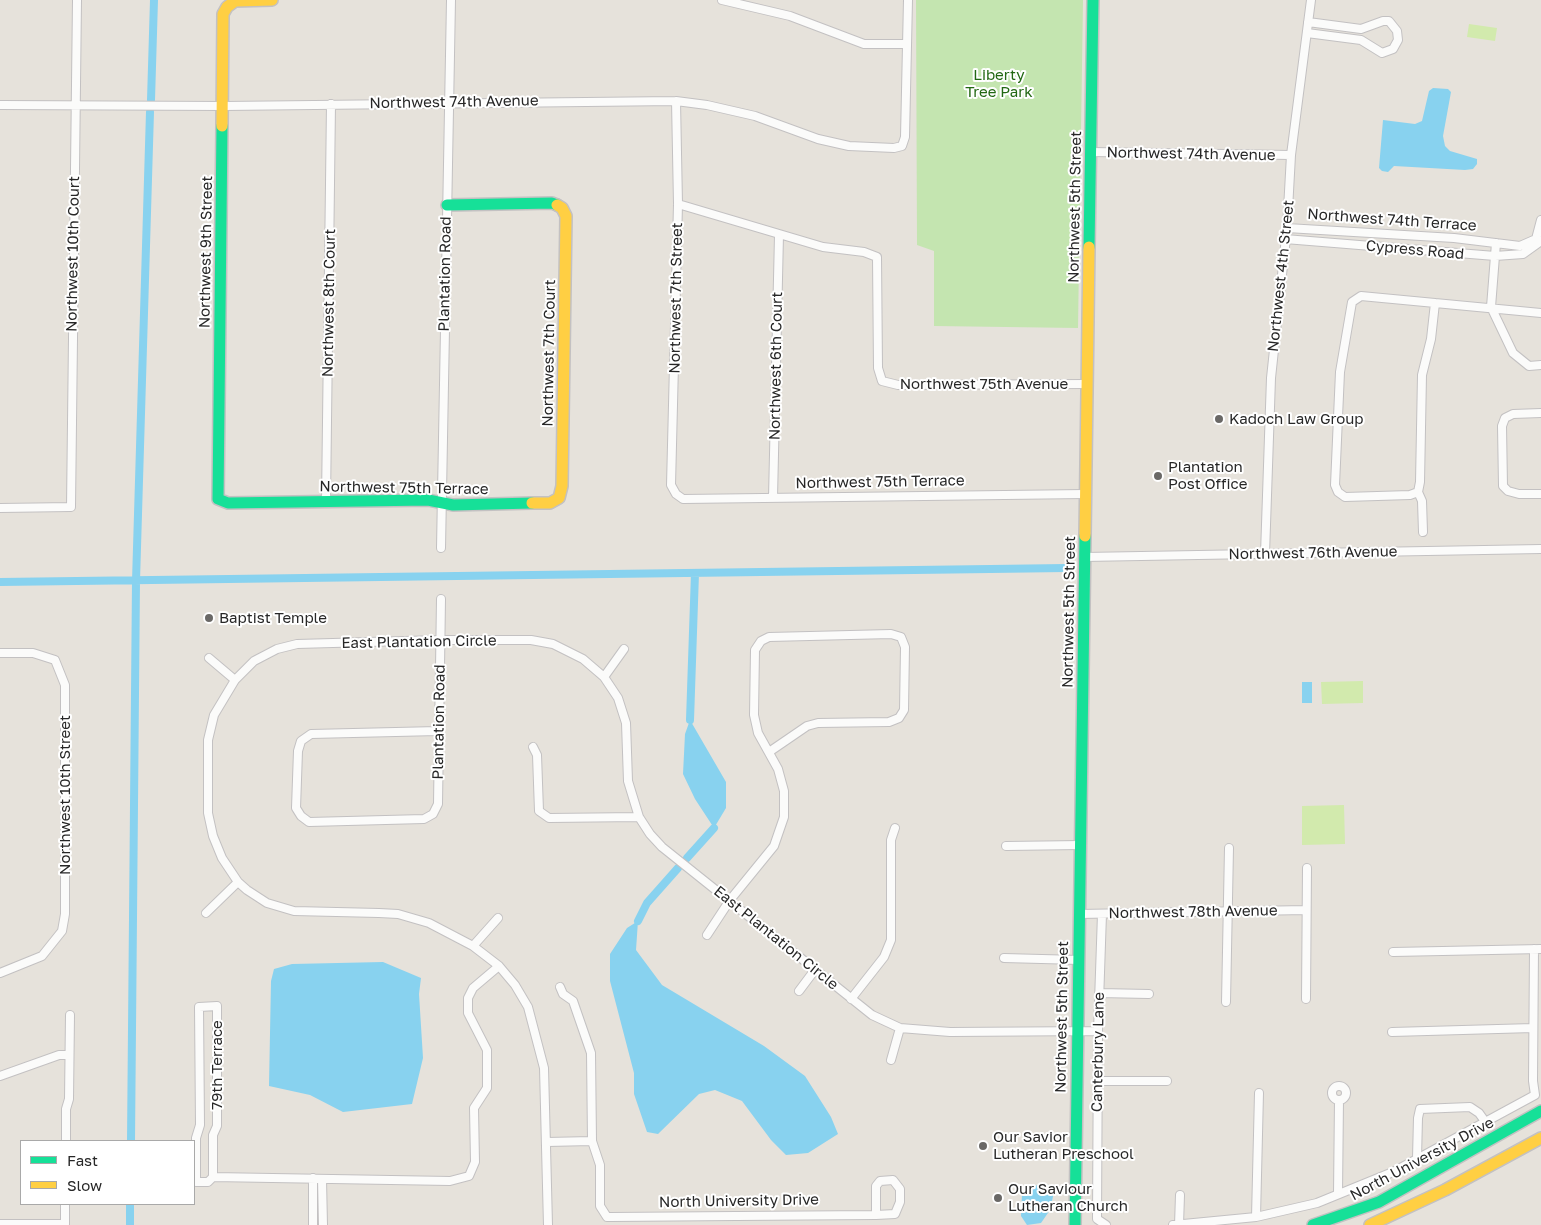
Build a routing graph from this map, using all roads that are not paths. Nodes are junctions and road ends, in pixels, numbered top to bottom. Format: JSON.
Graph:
{"nodes":[{"id":1,"x":77,"y":0,"type":"edge"},
{"id":2,"x":272,"y":0,"type":"edge"},
{"id":3,"x":451,"y":0,"type":"edge"},
{"id":4,"x":722,"y":0,"type":"edge"},
{"id":5,"x":908,"y":0,"type":"edge"},
{"id":6,"x":1093,"y":0,"type":"edge"},
{"id":7,"x":1311,"y":0,"type":"edge"},
{"id":8,"x":1308,"y":22,"type":"junction"},
{"id":9,"x":1307,"y":33,"type":"junction"},
{"id":10,"x":906,"y":44,"type":"junction"},
{"id":11,"x":676,"y":101,"type":"junction"},
{"id":12,"x":448,"y":102,"type":"junction"},
{"id":13,"x":332,"y":104,"type":"junction"},
{"id":14,"x":0,"y":105,"type":"edge"},
{"id":15,"x":75,"y":106,"type":"junction"},
{"id":16,"x":224,"y":106,"type":"junction"},
{"id":17,"x":1091,"y":152,"type":"junction"},
{"id":18,"x":1291,"y":155,"type":"junction"},
{"id":19,"x":678,"y":204,"type":"junction"},
{"id":20,"x":447,"y":205,"type":"junction"},
{"id":21,"x":1541,"y":220,"type":"edge"},
{"id":22,"x":1286,"y":228,"type":"junction"},
{"id":23,"x":779,"y":235,"type":"junction"},
{"id":24,"x":1285,"y":239,"type":"junction"},
{"id":25,"x":1541,"y":241,"type":"edge"},
{"id":26,"x":1496,"y":243,"type":"junction"},
{"id":27,"x":1495,"y":256,"type":"junction"},
{"id":28,"x":1435,"y":303,"type":"junction"},
{"id":29,"x":1490,"y":307,"type":"junction"},
{"id":30,"x":1541,"y":312,"type":"edge"},
{"id":31,"x":1541,"y":365,"type":"edge"},
{"id":32,"x":1087,"y":384,"type":"junction"},
{"id":33,"x":1541,"y":413,"type":"edge"},
{"id":34,"x":1418,"y":492,"type":"junction"},
{"id":35,"x":676,"y":494,"type":"joint"},
{"id":36,"x":1085,"y":494,"type":"junction"},
{"id":37,"x":1541,"y":494,"type":"edge"},
{"id":38,"x":559,"y":498,"type":"joint"},
{"id":39,"x":773,"y":498,"type":"junction"},
{"id":40,"x":218,"y":499,"type":"joint"},
{"id":41,"x":326,"y":501,"type":"junction"},
{"id":42,"x":442,"y":502,"type":"junction"},
{"id":43,"x":0,"y":508,"type":"edge"},
{"id":44,"x":1423,"y":532,"type":"dead end"},
{"id":45,"x":441,"y":548,"type":"dead end"},
{"id":46,"x":1541,"y":549,"type":"edge"},
{"id":47,"x":1264,"y":554,"type":"junction"},
{"id":48,"x":1084,"y":557,"type":"junction"},
{"id":49,"x":442,"y":599,"type":"dead end"},
{"id":50,"x":440,"y":640,"type":"junction"},
{"id":51,"x":624,"y":649,"type":"dead end"},
{"id":52,"x":0,"y":653,"type":"edge"},
{"id":53,"x":209,"y":658,"type":"dead end"},
{"id":54,"x":604,"y":677,"type":"junction"},
{"id":55,"x":235,"y":680,"type":"junction"},
{"id":56,"x":438,"y":731,"type":"junction"},
{"id":57,"x":533,"y":747,"type":"dead end"},
{"id":58,"x":769,"y":752,"type":"junction"},
{"id":59,"x":638,"y":817,"type":"junction"},
{"id":60,"x":895,"y":828,"type":"dead end"},
{"id":61,"x":1081,"y":845,"type":"junction"},
{"id":62,"x":1006,"y":846,"type":"dead end"},
{"id":63,"x":1229,"y":848,"type":"dead end"},
{"id":64,"x":1307,"y":868,"type":"dead end"},
{"id":65,"x":238,"y":882,"type":"junction"},
{"id":66,"x":730,"y":900,"type":"junction"},
{"id":67,"x":1229,"y":910,"type":"junction"},
{"id":68,"x":1306,"y":910,"type":"junction"},
{"id":69,"x":206,"y":913,"type":"dead end"},
{"id":70,"x":1079,"y":914,"type":"junction"},
{"id":71,"x":1102,"y":914,"type":"junction"},
{"id":72,"x":498,"y":918,"type":"dead end"},
{"id":73,"x":707,"y":936,"type":"dead end"},
{"id":74,"x":473,"y":946,"type":"junction"},
{"id":75,"x":1537,"y":949,"type":"edge"},
{"id":76,"x":1393,"y":952,"type":"dead end"},
{"id":77,"x":1004,"y":958,"type":"dead end"},
{"id":78,"x":1079,"y":960,"type":"junction"},
{"id":79,"x":499,"y":966,"type":"junction"},
{"id":80,"x":814,"y":971,"type":"junction"},
{"id":81,"x":0,"y":973,"type":"edge"},
{"id":82,"x":560,"y":987,"type":"dead end"},
{"id":83,"x":799,"y":991,"type":"dead end"},
{"id":84,"x":1099,"y":994,"type":"junction"},
{"id":85,"x":1149,"y":994,"type":"dead end"},
{"id":86,"x":851,"y":999,"type":"junction"},
{"id":87,"x":1306,"y":999,"type":"dead end"},
{"id":88,"x":1226,"y":1002,"type":"dead end"},
{"id":89,"x":70,"y":1015,"type":"dead end"},
{"id":90,"x":900,"y":1028,"type":"junction"},
{"id":91,"x":1533,"y":1028,"type":"junction"},
{"id":92,"x":1098,"y":1031,"type":"junction"},
{"id":93,"x":1077,"y":1032,"type":"junction"},
{"id":94,"x":1392,"y":1032,"type":"dead end"},
{"id":95,"x":69,"y":1055,"type":"junction"},
{"id":96,"x":891,"y":1060,"type":"dead end"},
{"id":97,"x":0,"y":1076,"type":"edge"},
{"id":98,"x":1097,"y":1081,"type":"junction"},
{"id":99,"x":1167,"y":1081,"type":"dead end"},
{"id":100,"x":1259,"y":1093,"type":"dead end"},
{"id":101,"x":1339,"y":1100,"type":"dead end"},
{"id":102,"x":1541,"y":1111,"type":"edge"},
{"id":103,"x":1484,"y":1120,"type":"junction"},
{"id":104,"x":1541,"y":1138,"type":"edge"},
{"id":105,"x":66,"y":1140,"type":"edge"},
{"id":106,"x":592,"y":1141,"type":"junction"},
{"id":107,"x":547,"y":1142,"type":"junction"},
{"id":108,"x":1417,"y":1158,"type":"junction"},
{"id":109,"x":213,"y":1177,"type":"junction"},
{"id":110,"x":313,"y":1178,"type":"junction"},
{"id":111,"x":322,"y":1179,"type":"junction"},
{"id":112,"x":1180,"y":1194,"type":"dead end"},
{"id":113,"x":1338,"y":1194,"type":"junction"},
{"id":114,"x":65,"y":1205,"type":"edge"},
{"id":115,"x":876,"y":1215,"type":"junction"},
{"id":116,"x":1256,"y":1217,"type":"junction"},
{"id":117,"x":0,"y":1224,"type":"edge"},
{"id":118,"x":313,"y":1225,"type":"edge"},
{"id":119,"x":323,"y":1225,"type":"edge"},
{"id":120,"x":548,"y":1225,"type":"edge"},
{"id":121,"x":1075,"y":1225,"type":"edge"},
{"id":122,"x":1106,"y":1225,"type":"edge"},
{"id":123,"x":1173,"y":1225,"type":"edge"},
{"id":124,"x":1180,"y":1225,"type":"edge"},
{"id":125,"x":1317,"y":1225,"type":"edge"},
{"id":126,"x":1370,"y":1225,"type":"edge"}],
"edges":[{"from":1,"to":15,"type":"street","name":"Northwest 10th Court"},
{"from":2,"to":16,"type":"street","name":"Northwest 9th Street"},
{"from":3,"to":12,"type":"street","name":"Plantation Road"},
{"from":4,"to":10,"type":"street"},
{"from":5,"to":10,"type":"street"},
{"from":6,"to":17,"type":"street","name":"Northwest 5th Street"},
{"from":7,"to":8,"type":"street","name":"Northwest 4th Street"},
{"from":8,"to":9,"type":"street","name":"Northwest 4th Street"},
{"from":8,"to":9,"type":"street"},
{"from":9,"to":18,"type":"street","name":"Northwest 4th Street"},
{"from":10,"to":11,"type":"street","name":"Northwest 74th Avenue"},
{"from":11,"to":12,"type":"street","name":"Northwest 74th Avenue"},
{"from":11,"to":19,"type":"street","name":"Northwest 7th Street"},
{"from":12,"to":13,"type":"street","name":"Northwest 74th Avenue"},
{"from":12,"to":20,"type":"street","name":"Plantation Road"},
{"from":13,"to":16,"type":"street","name":"Northwest 74th Avenue"},
{"from":13,"to":41,"type":"street","name":"Northwest 8th Court"},
{"from":14,"to":15,"type":"street","name":"Northwest 74th Avenue"},
{"from":15,"to":16,"type":"street","name":"Northwest 74th Avenue"},
{"from":15,"to":43,"type":"street","name":"Northwest 10th Court"},
{"from":16,"to":40,"type":"street","name":"Northwest 9th Street"},
{"from":17,"to":18,"type":"street","name":"Northwest 74th Avenue"},
{"from":17,"to":32,"type":"street","name":"Northwest 5th Street"},
{"from":18,"to":22,"type":"street","name":"Northwest 4th Street"},
{"from":19,"to":23,"type":"street"},
{"from":19,"to":35,"type":"street","name":"Northwest 7th Street"},
{"from":20,"to":38,"type":"street","name":"Northwest 7th Court"},
{"from":20,"to":42,"type":"street","name":"Plantation Road"},
{"from":21,"to":26,"type":"street"},
{"from":22,"to":24,"type":"street","name":"Northwest 4th Street"},
{"from":22,"to":26,"type":"street","name":"Northwest 74th Terrace"},
{"from":23,"to":32,"type":"street","name":"Northwest 75th Avenue"},
{"from":23,"to":39,"type":"street","name":"Northwest 6th Court"},
{"from":24,"to":27,"type":"street","name":"Cypress Road"},
{"from":24,"to":47,"type":"street","name":"Northwest 4th Street"},
{"from":25,"to":27,"type":"street","name":"Cypress Road"},
{"from":26,"to":27,"type":"street"},
{"from":27,"to":29,"type":"street"},
{"from":28,"to":29,"type":"street"},
{"from":28,"to":34,"type":"street"},
{"from":28,"to":34,"type":"street"},
{"from":29,"to":30,"type":"street"},
{"from":29,"to":31,"type":"street"},
{"from":32,"to":36,"type":"street","name":"Northwest 5th Street"},
{"from":33,"to":37,"type":"street"},
{"from":34,"to":44,"type":"street"},
{"from":35,"to":39,"type":"street","name":"Northwest 75th Terrace"},
{"from":36,"to":39,"type":"street","name":"Northwest 75th Terrace"},
{"from":36,"to":48,"type":"street","name":"Northwest 5th Street"},
{"from":38,"to":42,"type":"street","name":"Northwest 75th Terrace"},
{"from":40,"to":41,"type":"street","name":"Northwest 75th Terrace"},
{"from":41,"to":42,"type":"street","name":"Northwest 75th Terrace"},
{"from":42,"to":45,"type":"street","name":"Plantation Road"},
{"from":46,"to":47,"type":"street","name":"Northwest 76th Avenue"},
{"from":47,"to":48,"type":"street","name":"Northwest 76th Avenue"},
{"from":48,"to":61,"type":"street","name":"Northwest 5th Street"},
{"from":49,"to":50,"type":"street","name":"Plantation Road"},
{"from":50,"to":54,"type":"street","name":"East Plantation Circle"},
{"from":50,"to":55,"type":"street","name":"East Plantation Circle"},
{"from":50,"to":56,"type":"street","name":"Plantation Road"},
{"from":51,"to":54,"type":"street"},
{"from":52,"to":81,"type":"street","name":"Northwest 10th Street"},
{"from":53,"to":55,"type":"street"},
{"from":54,"to":59,"type":"street","name":"East Plantation Circle"},
{"from":55,"to":65,"type":"street","name":"East Plantation Circle"},
{"from":56,"to":56,"type":"street","name":"Plantation Road"},
{"from":57,"to":59,"type":"street"},
{"from":58,"to":58,"type":"street"},
{"from":58,"to":66,"type":"street"},
{"from":59,"to":66,"type":"street","name":"East Plantation Circle"},
{"from":60,"to":86,"type":"street"},
{"from":61,"to":62,"type":"street"},
{"from":61,"to":70,"type":"street","name":"Northwest 5th Street"},
{"from":63,"to":67,"type":"street"},
{"from":64,"to":68,"type":"street"},
{"from":65,"to":69,"type":"street"},
{"from":65,"to":74,"type":"street","name":"East Plantation Circle"},
{"from":66,"to":73,"type":"street"},
{"from":66,"to":80,"type":"street","name":"East Plantation Circle"},
{"from":67,"to":68,"type":"street","name":"Northwest 78th Avenue"},
{"from":67,"to":71,"type":"street","name":"Northwest 78th Avenue"},
{"from":67,"to":88,"type":"street"},
{"from":68,"to":87,"type":"street"},
{"from":70,"to":71,"type":"street","name":"Northwest 78th Avenue"},
{"from":70,"to":78,"type":"street","name":"Northwest 5th Street"},
{"from":71,"to":84,"type":"street","name":"Canterbury Lane"},
{"from":72,"to":74,"type":"street"},
{"from":74,"to":79,"type":"street","name":"East Plantation Circle"},
{"from":75,"to":76,"type":"street"},
{"from":75,"to":91,"type":"street"},
{"from":77,"to":78,"type":"street"},
{"from":78,"to":93,"type":"street","name":"Northwest 5th Street"},
{"from":79,"to":107,"type":"street","name":"East Plantation Circle"},
{"from":79,"to":111,"type":"street"},
{"from":80,"to":83,"type":"street"},
{"from":80,"to":86,"type":"street","name":"East Plantation Circle"},
{"from":82,"to":106,"type":"street"},
{"from":84,"to":85,"type":"street"},
{"from":84,"to":92,"type":"street","name":"Canterbury Lane"},
{"from":86,"to":90,"type":"street","name":"East Plantation Circle"},
{"from":89,"to":95,"type":"street"},
{"from":90,"to":93,"type":"street","name":"East Plantation Circle"},
{"from":90,"to":96,"type":"street"},
{"from":91,"to":94,"type":"street"},
{"from":91,"to":103,"type":"street"},
{"from":92,"to":93,"type":"street","name":"East Plantation Circle"},
{"from":92,"to":98,"type":"street","name":"Canterbury Lane"},
{"from":93,"to":121,"type":"street","name":"Northwest 5th Street"},
{"from":95,"to":97,"type":"street"},
{"from":95,"to":105,"type":"street"},
{"from":98,"to":99,"type":"street"},
{"from":98,"to":122,"type":"street","name":"Canterbury Lane"},
{"from":100,"to":116,"type":"street"},
{"from":101,"to":113,"type":"street"},
{"from":102,"to":125,"type":"street","name":"North University Drive"},
{"from":103,"to":108,"type":"street"},
{"from":103,"to":108,"type":"street"},
{"from":104,"to":126,"type":"street"},
{"from":106,"to":107,"type":"street"},
{"from":106,"to":115,"type":"street","name":"North University Drive"},
{"from":107,"to":120,"type":"street","name":"East Plantation Circle"},
{"from":108,"to":113,"type":"street"},
{"from":109,"to":109,"type":"street","name":"79th Terrace"},
{"from":109,"to":110,"type":"street"},
{"from":110,"to":111,"type":"street"},
{"from":110,"to":118,"type":"street"},
{"from":111,"to":119,"type":"street"},
{"from":112,"to":124,"type":"street"},
{"from":113,"to":116,"type":"street"},
{"from":114,"to":117,"type":"street"},
{"from":115,"to":115,"type":"street","name":"North University Drive"},
{"from":116,"to":124,"type":"street"},
{"from":123,"to":124,"type":"street"}]}
